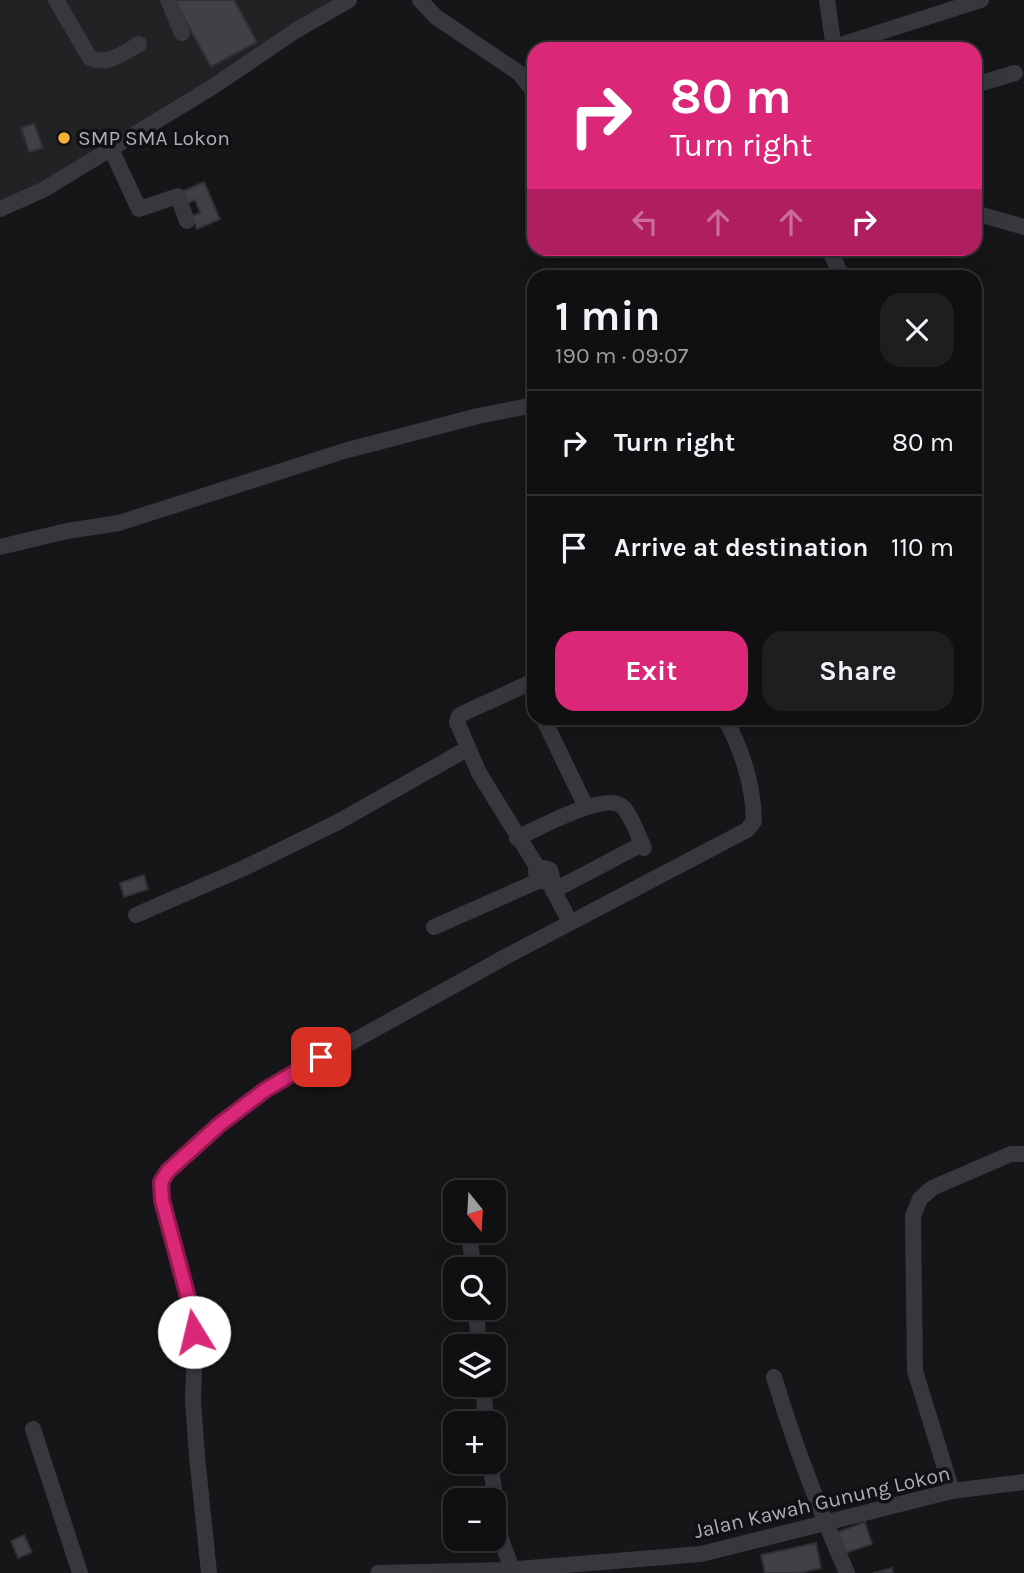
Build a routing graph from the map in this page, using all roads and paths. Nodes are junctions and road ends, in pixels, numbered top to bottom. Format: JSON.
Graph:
{"nodes":[{"id":1,"x":56,"y":0,"type":"edge"},
{"id":2,"x":168,"y":0,"type":"edge"},
{"id":3,"x":349,"y":0,"type":"edge"},
{"id":4,"x":421,"y":0,"type":"edge"},
{"id":5,"x":827,"y":0,"type":"edge"},
{"id":6,"x":981,"y":0,"type":"edge"},
{"id":7,"x":181,"y":33,"type":"dead end"},
{"id":8,"x":833,"y":42,"type":"edge"},
{"id":9,"x":852,"y":42,"type":"edge"},
{"id":10,"x":139,"y":44,"type":"dead end"},
{"id":11,"x":1015,"y":73,"type":"dead end"},
{"id":12,"x":527,"y":83,"type":"edge"},
{"id":13,"x":982,"y":83,"type":"edge"},
{"id":14,"x":111,"y":149,"type":"junction"},
{"id":15,"x":0,"y":209,"type":"edge"},
{"id":16,"x":982,"y":216,"type":"edge"},
{"id":17,"x":187,"y":221,"type":"dead end"},
{"id":18,"x":1024,"y":226,"type":"edge"},
{"id":19,"x":527,"y":406,"type":"edge"},
{"id":20,"x":0,"y":547,"type":"edge"},
{"id":21,"x":527,"y":690,"type":"edge"},
{"id":22,"x":546,"y":725,"type":"edge"},
{"id":23,"x":729,"y":725,"type":"edge"},
{"id":24,"x":467,"y":749,"type":"junction"},
{"id":25,"x":586,"y":807,"type":"junction"},
{"id":26,"x":517,"y":838,"type":"junction"},
{"id":27,"x":545,"y":881,"type":"junction"},
{"id":28,"x":136,"y":915,"type":"dead end"},
{"id":29,"x":570,"y":922,"type":"junction"},
{"id":30,"x":434,"y":928,"type":"dead end"},
{"id":31,"x":1024,"y":1154,"type":"edge"},
{"id":32,"x":774,"y":1377,"type":"dead end"},
{"id":33,"x":33,"y":1429,"type":"dead end"},
{"id":34,"x":492,"y":1474,"type":"edge"},
{"id":35,"x":1024,"y":1482,"type":"edge"},
{"id":36,"x":952,"y":1491,"type":"junction"},
{"id":37,"x":825,"y":1524,"type":"junction"},
{"id":38,"x":532,"y":1570,"type":"edge"},
{"id":39,"x":507,"y":1571,"type":"edge"},
{"id":40,"x":80,"y":1573,"type":"edge"},
{"id":41,"x":209,"y":1573,"type":"edge"},
{"id":42,"x":379,"y":1573,"type":"edge"},
{"id":43,"x":847,"y":1573,"type":"edge"}],
"edges":[{"from":1,"to":10,"type":"street"},
{"from":2,"to":7,"type":"street"},
{"from":3,"to":14,"type":"street"},
{"from":4,"to":12,"type":"street"},
{"from":5,"to":8,"type":"street"},
{"from":6,"to":9,"type":"street"},
{"from":11,"to":13,"type":"street"},
{"from":14,"to":15,"type":"street"},
{"from":14,"to":17,"type":"street"},
{"from":16,"to":18,"type":"street"},
{"from":19,"to":20,"type":"street"},
{"from":21,"to":24,"type":"street"},
{"from":22,"to":25,"type":"street"},
{"from":23,"to":29,"type":"street"},
{"from":24,"to":26,"type":"street"},
{"from":24,"to":28,"type":"street"},
{"from":25,"to":26,"type":"street"},
{"from":25,"to":27,"type":"street"},
{"from":26,"to":27,"type":"street"},
{"from":27,"to":29,"type":"street"},
{"from":27,"to":30,"type":"street"},
{"from":29,"to":41,"type":"street"},
{"from":31,"to":36,"type":"street"},
{"from":32,"to":37,"type":"street"},
{"from":33,"to":40,"type":"street"},
{"from":34,"to":39,"type":"street"},
{"from":35,"to":36,"type":"street","name":"Jalan Kawah Gunung Lokon"},
{"from":36,"to":37,"type":"street","name":"Jalan Kawah Gunung Lokon"},
{"from":37,"to":38,"type":"street","name":"Jalan Kawah Gunung Lokon"},
{"from":37,"to":43,"type":"street"},
{"from":38,"to":39,"type":"street","name":"Jalan Kawah Gunung Lokon"},
{"from":39,"to":42,"type":"street","name":"Jalan Kawah Gunung Lokon"}]}
